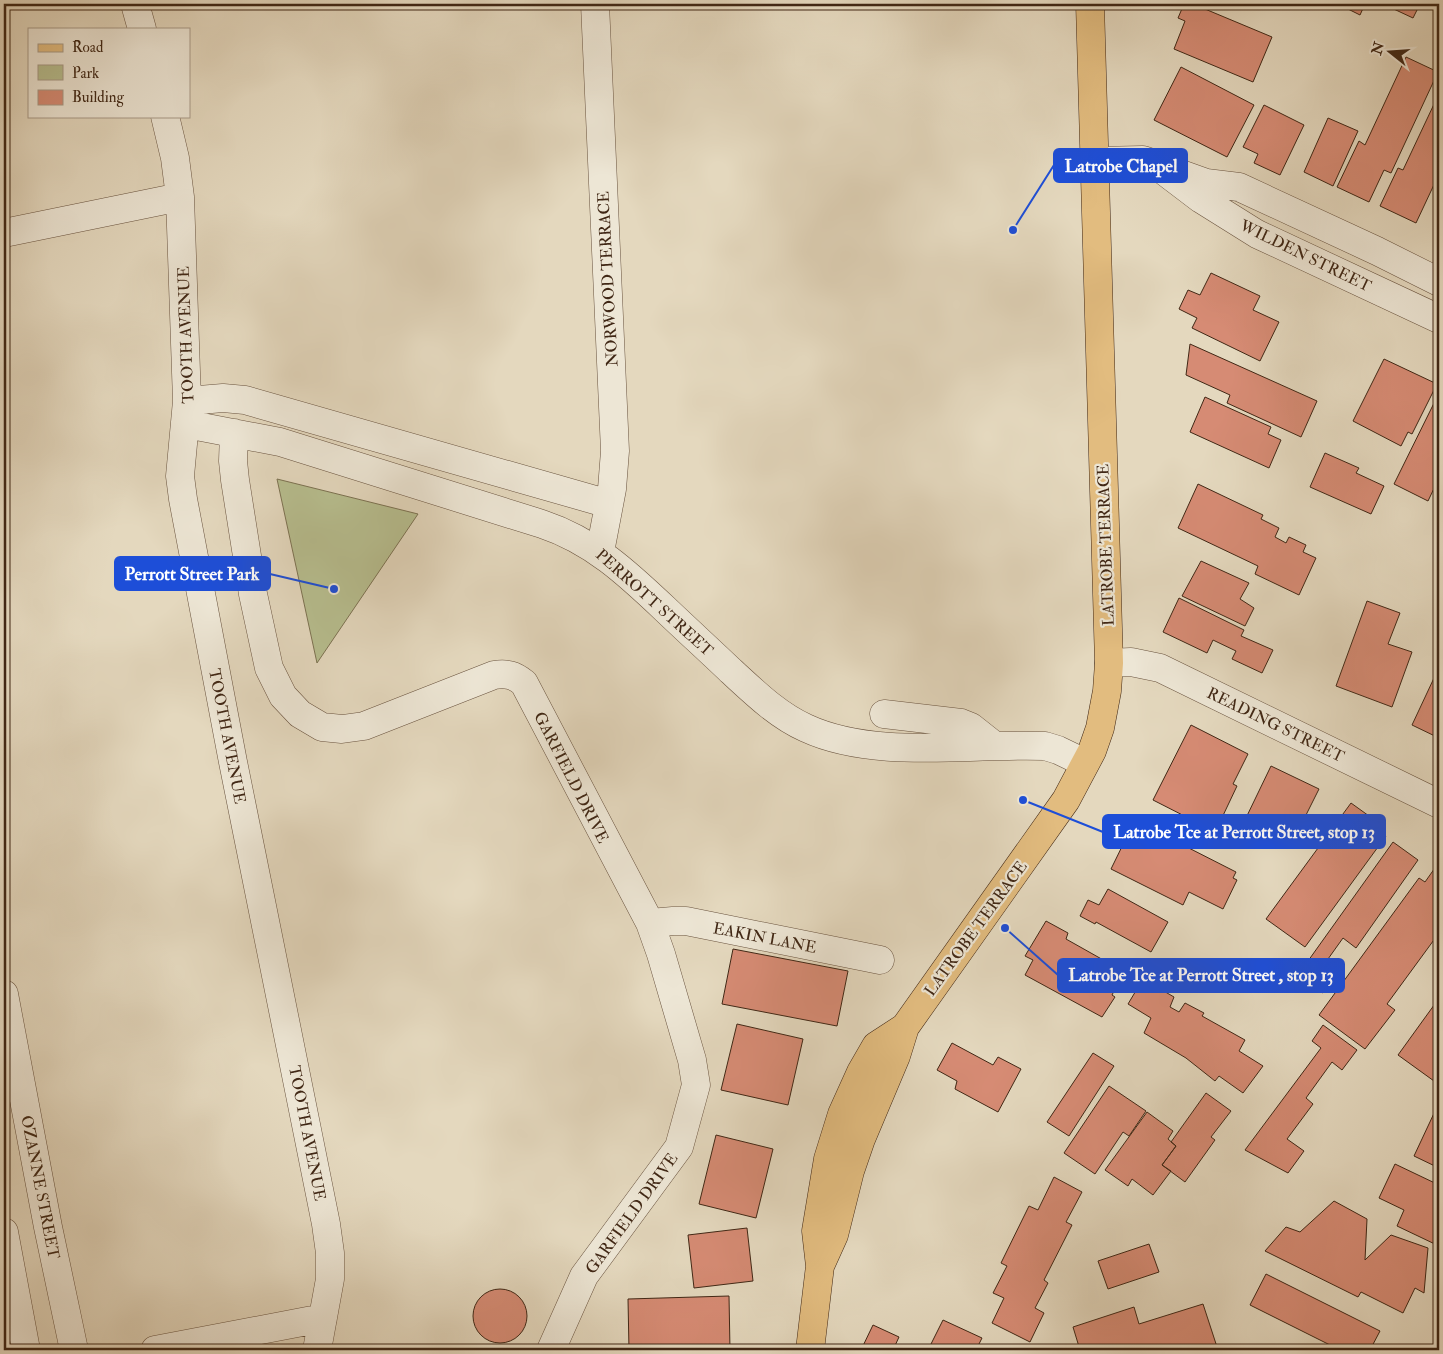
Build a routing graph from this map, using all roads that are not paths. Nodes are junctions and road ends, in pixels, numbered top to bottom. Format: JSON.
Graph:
{"nodes":[{"id":1,"x":135,"y":4,"type":"edge"},
{"id":2,"x":595,"y":4,"type":"edge"},
{"id":3,"x":1090,"y":4,"type":"edge"},
{"id":4,"x":142,"y":28,"type":"edge"},
{"id":5,"x":165,"y":118,"type":"edge"},
{"id":6,"x":1096,"y":161,"type":"junction"},
{"id":7,"x":1155,"y":164,"type":"junction"},
{"id":8,"x":180,"y":197,"type":"junction"},
{"id":9,"x":4,"y":233,"type":"edge"},
{"id":10,"x":1439,"y":282,"type":"edge"},
{"id":11,"x":1439,"y":319,"type":"edge"},
{"id":12,"x":187,"y":412,"type":"junction"},
{"id":13,"x":234,"y":433,"type":"junction"},
{"id":14,"x":609,"y":504,"type":"junction"},
{"id":15,"x":600,"y":552,"type":"junction"},
{"id":16,"x":1109,"y":663,"type":"junction"},
{"id":17,"x":884,"y":714,"type":"dead end"},
{"id":18,"x":995,"y":746,"type":"junction"},
{"id":19,"x":1085,"y":763,"type":"junction"},
{"id":20,"x":1439,"y":804,"type":"edge"},
{"id":21,"x":650,"y":924,"type":"junction"},
{"id":22,"x":880,"y":960,"type":"dead end"},
{"id":23,"x":4,"y":994,"type":"edge"},
{"id":24,"x":4,"y":1232,"type":"edge"},
{"id":25,"x":323,"y":1318,"type":"junction"},
{"id":26,"x":26,"y":1350,"type":"edge"},
{"id":27,"x":74,"y":1350,"type":"edge"},
{"id":28,"x":155,"y":1350,"type":"edge"},
{"id":29,"x":317,"y":1350,"type":"edge"},
{"id":30,"x":551,"y":1350,"type":"edge"},
{"id":31,"x":810,"y":1350,"type":"edge"}],
"edges":[{"from":1,"to":4,"type":"street"},
{"from":2,"to":14,"type":"street","name":"NORWOOD TERRACE"},
{"from":3,"to":6,"type":"main road","name":"LATROBE TERRACE"},
{"from":5,"to":8,"type":"street","name":"TOOTH AVENUE"},
{"from":6,"to":7,"type":"street","name":"WILDEN STREET"},
{"from":6,"to":16,"type":"main road","name":"LATROBE TERRACE"},
{"from":7,"to":10,"type":"street","name":"WILDEN STREET"},
{"from":7,"to":11,"type":"street","name":"WILDEN STREET"},
{"from":8,"to":9,"type":"street"},
{"from":8,"to":12,"type":"street","name":"TOOTH AVENUE"},
{"from":12,"to":13,"type":"street","name":"PERROTT STREET"},
{"from":12,"to":14,"type":"street"},
{"from":12,"to":25,"type":"street","name":"TOOTH AVENUE"},
{"from":13,"to":15,"type":"street","name":"PERROTT STREET"},
{"from":13,"to":21,"type":"street","name":"GARFIELD DRIVE"},
{"from":14,"to":15,"type":"street","name":"NORWOOD TERRACE"},
{"from":15,"to":18,"type":"street","name":"PERROTT STREET"},
{"from":16,"to":19,"type":"main road","name":"LATROBE TERRACE"},
{"from":16,"to":20,"type":"street","name":"READING STREET"},
{"from":17,"to":18,"type":"street"},
{"from":18,"to":19,"type":"street","name":"PERROTT STREET"},
{"from":19,"to":31,"type":"main road","name":"LATROBE TERRACE"},
{"from":21,"to":22,"type":"street","name":"EAKIN LANE"},
{"from":21,"to":30,"type":"street","name":"GARFIELD DRIVE"},
{"from":23,"to":27,"type":"street","name":"OZANNE STREET"},
{"from":24,"to":26,"type":"street"},
{"from":25,"to":28,"type":"street"},
{"from":25,"to":29,"type":"street","name":"TOOTH AVENUE"}]}
